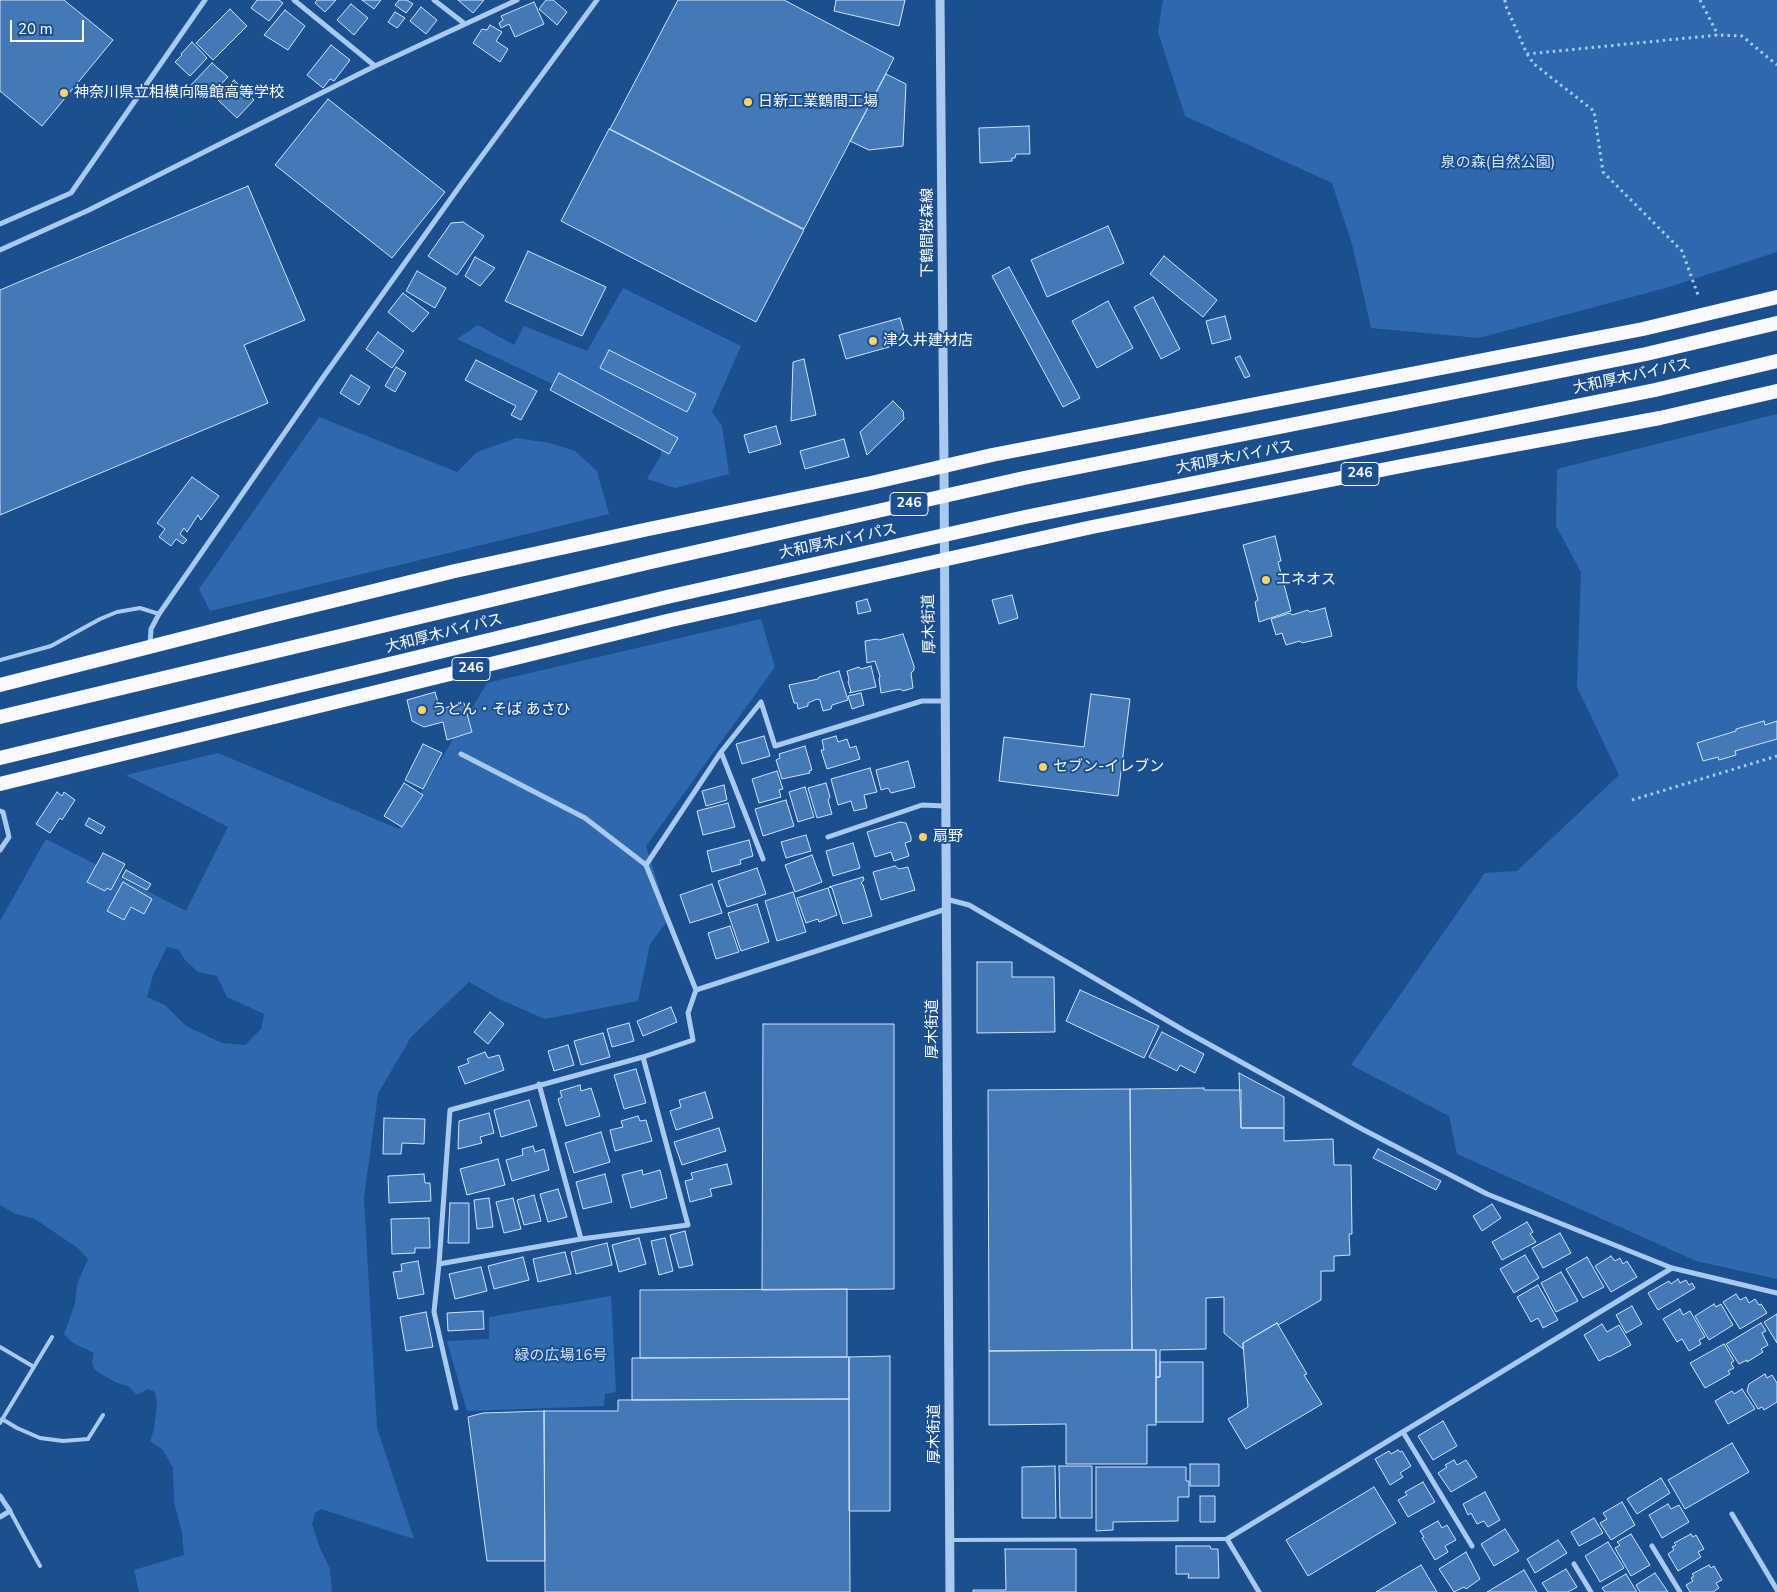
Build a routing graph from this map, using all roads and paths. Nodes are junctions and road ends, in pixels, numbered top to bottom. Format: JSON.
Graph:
{"nodes":[{"id":1,"x":205,"y":0,"type":"edge"},
{"id":2,"x":294,"y":0,"type":"edge"},
{"id":3,"x":434,"y":0,"type":"edge"},
{"id":4,"x":517,"y":0,"type":"edge"},
{"id":5,"x":597,"y":0,"type":"edge"},
{"id":6,"x":940,"y":0,"type":"edge"},
{"id":7,"x":1506,"y":0,"type":"edge"},
{"id":8,"x":1700,"y":0,"type":"edge"},
{"id":9,"x":465,"y":24,"type":"junction"},
{"id":10,"x":1718,"y":35,"type":"junction"},
{"id":11,"x":1527,"y":54,"type":"junction"},
{"id":12,"x":1777,"y":65,"type":"edge"},
{"id":13,"x":375,"y":66,"type":"junction"},
{"id":14,"x":0,"y":224,"type":"edge"},
{"id":15,"x":0,"y":250,"type":"edge"},
{"id":16,"x":1698,"y":295,"type":"dead end"},
{"id":17,"x":1777,"y":297,"type":"edge"},
{"id":18,"x":1777,"y":323,"type":"edge"},
{"id":19,"x":1777,"y":361,"type":"edge"},
{"id":20,"x":1777,"y":391,"type":"edge"},
{"id":21,"x":944,"y":466,"type":"junction"},
{"id":22,"x":944,"y":560,"type":"junction"},
{"id":23,"x":159,"y":614,"type":"junction"},
{"id":24,"x":150,"y":646,"type":"junction"},
{"id":25,"x":0,"y":660,"type":"edge"},
{"id":26,"x":0,"y":685,"type":"edge"},
{"id":27,"x":945,"y":701,"type":"junction"},
{"id":28,"x":0,"y":717,"type":"edge"},
{"id":29,"x":721,"y":752,"type":"junction"},
{"id":30,"x":461,"y":754,"type":"dead end"},
{"id":31,"x":1777,"y":756,"type":"edge"},
{"id":32,"x":0,"y":758,"type":"edge"},
{"id":33,"x":0,"y":784,"type":"edge"},
{"id":34,"x":1632,"y":800,"type":"dead end"},
{"id":35,"x":945,"y":806,"type":"junction"},
{"id":36,"x":0,"y":811,"type":"edge"},
{"id":37,"x":828,"y":836,"type":"dead end"},
{"id":38,"x":0,"y":850,"type":"edge"},
{"id":39,"x":763,"y":860,"type":"dead end"},
{"id":40,"x":646,"y":865,"type":"junction"},
{"id":41,"x":946,"y":899,"type":"junction"},
{"id":42,"x":946,"y":909,"type":"junction"},
{"id":43,"x":696,"y":990,"type":"junction"},
{"id":44,"x":644,"y":1057,"type":"junction"},
{"id":45,"x":539,"y":1084,"type":"junction"},
{"id":46,"x":581,"y":1240,"type":"junction"},
{"id":47,"x":439,"y":1264,"type":"junction"},
{"id":48,"x":1672,"y":1268,"type":"junction"},
{"id":49,"x":1777,"y":1293,"type":"edge"},
{"id":50,"x":52,"y":1337,"type":"dead end"},
{"id":51,"x":0,"y":1347,"type":"edge"},
{"id":52,"x":34,"y":1367,"type":"junction"},
{"id":53,"x":456,"y":1408,"type":"dead end"},
{"id":54,"x":103,"y":1415,"type":"dead end"},
{"id":55,"x":1,"y":1421,"type":"edge"},
{"id":56,"x":1403,"y":1432,"type":"junction"},
{"id":57,"x":0,"y":1496,"type":"edge"},
{"id":58,"x":10,"y":1511,"type":"junction"},
{"id":59,"x":1732,"y":1514,"type":"dead end"},
{"id":60,"x":0,"y":1517,"type":"edge"},
{"id":61,"x":1227,"y":1539,"type":"junction"},
{"id":62,"x":950,"y":1540,"type":"junction"},
{"id":63,"x":1472,"y":1546,"type":"dead end"},
{"id":64,"x":1652,"y":1546,"type":"dead end"},
{"id":65,"x":1574,"y":1564,"type":"dead end"},
{"id":66,"x":40,"y":1566,"type":"dead end"},
{"id":67,"x":1777,"y":1590,"type":"edge"},
{"id":68,"x":950,"y":1592,"type":"edge"},
{"id":69,"x":1258,"y":1592,"type":"edge"},
{"id":70,"x":1591,"y":1592,"type":"edge"},
{"id":71,"x":1680,"y":1592,"type":"edge"}],
"edges":[{"from":1,"to":14,"type":"street"},
{"from":2,"to":13,"type":"street"},
{"from":3,"to":9,"type":"street"},
{"from":4,"to":9,"type":"street"},
{"from":5,"to":23,"type":"street"},
{"from":6,"to":21,"type":"street","name":"下鶴間桜森線"},
{"from":7,"to":11,"type":"path"},
{"from":8,"to":10,"type":"path"},
{"from":9,"to":13,"type":"street"},
{"from":10,"to":11,"type":"path"},
{"from":10,"to":12,"type":"path"},
{"from":11,"to":16,"type":"path"},
{"from":13,"to":15,"type":"street"},
{"from":17,"to":21,"type":"highway","number":"246"},
{"from":18,"to":28,"type":"highway","name":"大和厚木バイパス","number":"246"},
{"from":19,"to":32,"type":"highway","name":"大和厚木バイパス","number":"246"},
{"from":20,"to":22,"type":"highway","number":"246"},
{"from":21,"to":22,"type":"street","name":"厚木街道"},
{"from":21,"to":24,"type":"highway","number":"246"},
{"from":22,"to":27,"type":"street","name":"厚木街道"},
{"from":22,"to":33,"type":"highway","number":"246"},
{"from":23,"to":24,"type":"street"},
{"from":23,"to":25,"type":"lane"},
{"from":24,"to":26,"type":"highway","number":"246"},
{"from":27,"to":29,"type":"street"},
{"from":27,"to":35,"type":"street","name":"厚木街道"},
{"from":29,"to":39,"type":"street"},
{"from":29,"to":40,"type":"street"},
{"from":30,"to":40,"type":"street"},
{"from":31,"to":34,"type":"path"},
{"from":35,"to":37,"type":"street"},
{"from":35,"to":41,"type":"street","name":"厚木街道"},
{"from":36,"to":38,"type":"street"},
{"from":40,"to":43,"type":"street"},
{"from":41,"to":42,"type":"street","name":"厚木街道"},
{"from":41,"to":48,"type":"street"},
{"from":42,"to":43,"type":"street"},
{"from":42,"to":62,"type":"street","name":"厚木街道"},
{"from":43,"to":44,"type":"street"},
{"from":44,"to":45,"type":"street"},
{"from":44,"to":46,"type":"street"},
{"from":45,"to":46,"type":"street"},
{"from":45,"to":47,"type":"street"},
{"from":46,"to":47,"type":"street"},
{"from":47,"to":53,"type":"street"},
{"from":48,"to":49,"type":"street"},
{"from":48,"to":56,"type":"street"},
{"from":50,"to":52,"type":"lane"},
{"from":51,"to":52,"type":"lane"},
{"from":52,"to":55,"type":"lane"},
{"from":54,"to":55,"type":"lane"},
{"from":56,"to":61,"type":"street"},
{"from":56,"to":63,"type":"street"},
{"from":57,"to":58,"type":"street"},
{"from":58,"to":60,"type":"street"},
{"from":58,"to":66,"type":"lane"},
{"from":59,"to":67,"type":"street"},
{"from":61,"to":62,"type":"lane"},
{"from":61,"to":69,"type":"street"},
{"from":62,"to":68,"type":"street","name":"厚木街道"},
{"from":64,"to":71,"type":"street"},
{"from":65,"to":70,"type":"street"}]}
